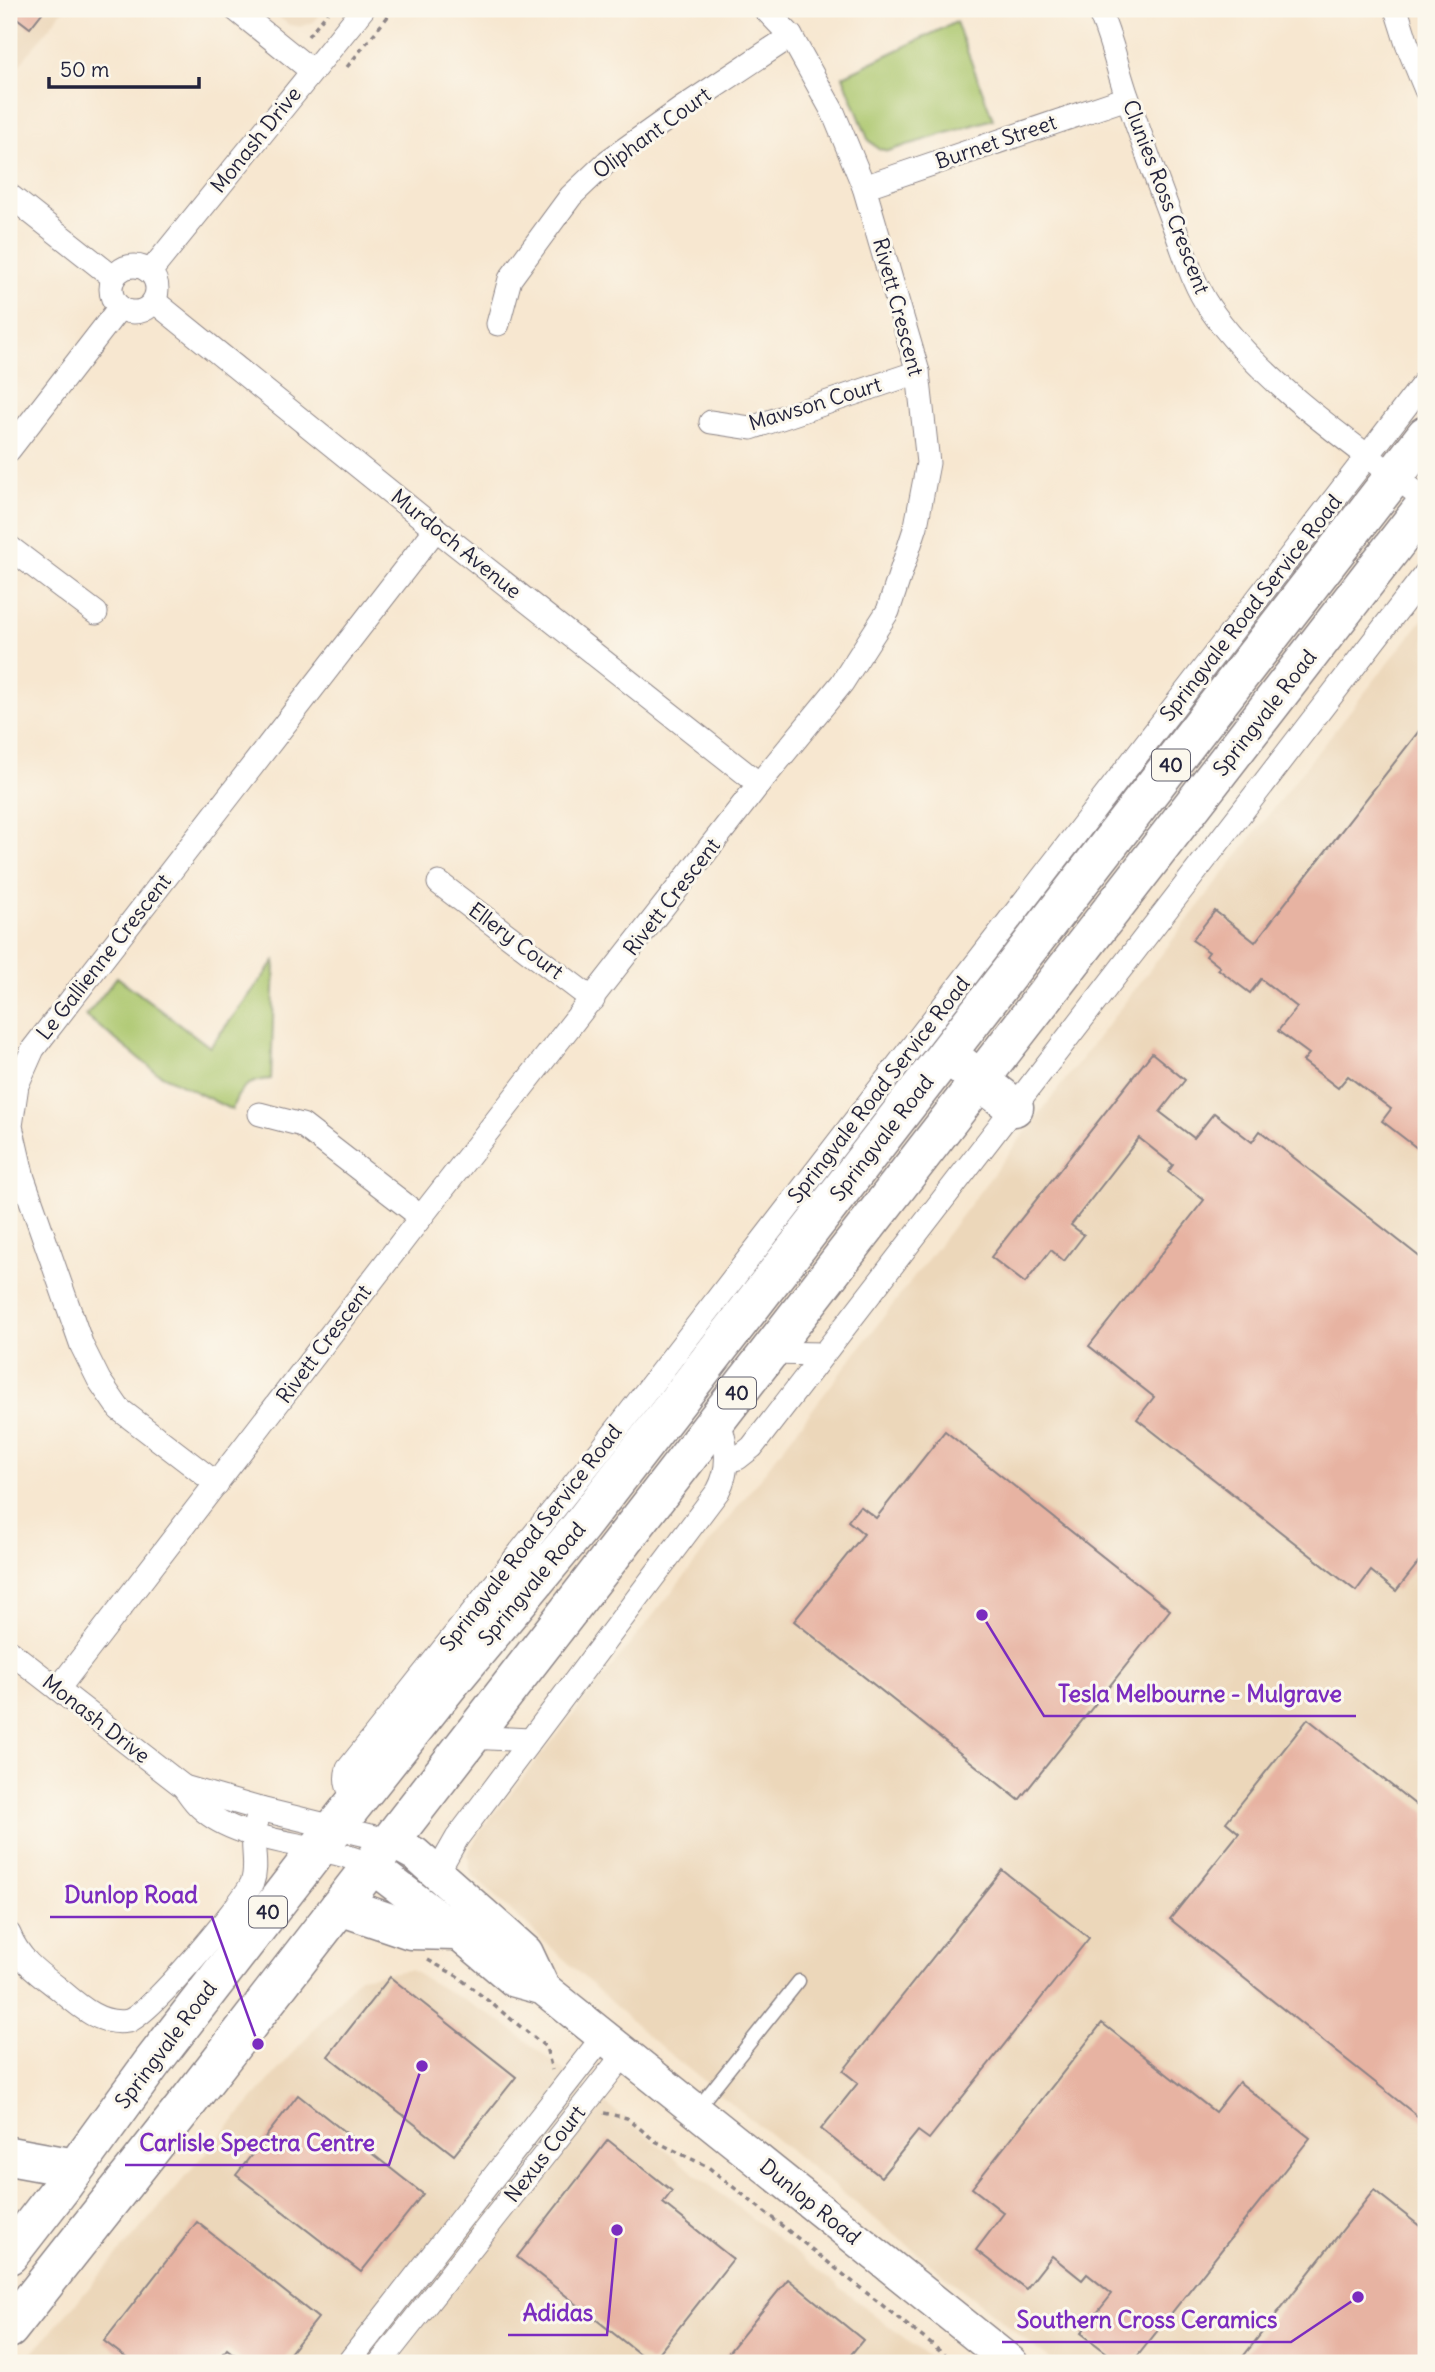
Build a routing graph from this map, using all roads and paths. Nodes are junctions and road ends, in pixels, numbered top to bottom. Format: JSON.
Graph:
{"nodes":[{"id":1,"x":234,"y":9,"type":"edge"},
{"id":2,"x":330,"y":9,"type":"edge"},
{"id":3,"x":363,"y":9,"type":"edge"},
{"id":4,"x":394,"y":9,"type":"edge"},
{"id":5,"x":765,"y":9,"type":"edge"},
{"id":6,"x":1098,"y":9,"type":"edge"},
{"id":7,"x":1396,"y":9,"type":"edge"},
{"id":8,"x":308,"y":36,"type":"dead end"},
{"id":9,"x":791,"y":36,"type":"junction"},
{"id":10,"x":347,"y":67,"type":"dead end"},
{"id":11,"x":312,"y":71,"type":"junction"},
{"id":12,"x":1426,"y":90,"type":"edge"},
{"id":13,"x":1127,"y":98,"type":"junction"},
{"id":14,"x":864,"y":187,"type":"junction"},
{"id":15,"x":9,"y":195,"type":"edge"},
{"id":16,"x":150,"y":272,"type":"junction"},
{"id":17,"x":114,"y":278,"type":"junction"},
{"id":18,"x":154,"y":301,"type":"junction"},
{"id":19,"x":120,"y":307,"type":"junction"},
{"id":20,"x":498,"y":324,"type":"dead end"},
{"id":21,"x":918,"y":372,"type":"junction"},
{"id":22,"x":1426,"y":380,"type":"edge"},
{"id":23,"x":711,"y":422,"type":"dead end"},
{"id":24,"x":1426,"y":435,"type":"edge"},
{"id":25,"x":9,"y":450,"type":"edge"},
{"id":26,"x":1382,"y":466,"type":"junction"},
{"id":27,"x":1426,"y":502,"type":"edge"},
{"id":28,"x":436,"y":529,"type":"junction"},
{"id":29,"x":9,"y":547,"type":"edge"},
{"id":30,"x":1426,"y":573,"type":"edge"},
{"id":31,"x":96,"y":613,"type":"dead end"},
{"id":32,"x":759,"y":784,"type":"junction"},
{"id":33,"x":439,"y":883,"type":"dead end"},
{"id":34,"x":1043,"y":904,"type":"junction"},
{"id":35,"x":593,"y":1000,"type":"junction"},
{"id":36,"x":947,"y":1054,"type":"junction"},
{"id":37,"x":980,"y":1080,"type":"junction"},
{"id":38,"x":1014,"y":1107,"type":"junction"},
{"id":39,"x":260,"y":1114,"type":"dead end"},
{"id":40,"x":421,"y":1217,"type":"junction"},
{"id":41,"x":768,"y":1353,"type":"junction"},
{"id":42,"x":822,"y":1354,"type":"junction"},
{"id":43,"x":718,"y":1417,"type":"junction"},
{"id":44,"x":613,"y":1459,"type":"junction"},
{"id":45,"x":728,"y":1461,"type":"junction"},
{"id":46,"x":216,"y":1484,"type":"junction"},
{"id":47,"x":660,"y":1492,"type":"junction"},
{"id":48,"x":9,"y":1651,"type":"edge"},
{"id":49,"x":58,"y":1689,"type":"junction"},
{"id":50,"x":471,"y":1737,"type":"junction"},
{"id":51,"x":530,"y":1740,"type":"junction"},
{"id":52,"x":184,"y":1787,"type":"junction"},
{"id":53,"x":260,"y":1809,"type":"junction"},
{"id":54,"x":336,"y":1826,"type":"junction"},
{"id":55,"x":254,"y":1834,"type":"junction"},
{"id":56,"x":381,"y":1853,"type":"junction"},
{"id":57,"x":437,"y":1873,"type":"junction"},
{"id":58,"x":340,"y":1906,"type":"junction"},
{"id":59,"x":456,"y":1931,"type":"junction"},
{"id":60,"x":9,"y":1934,"type":"edge"},
{"id":61,"x":421,"y":1957,"type":"dead end"},
{"id":62,"x":799,"y":1981,"type":"dead end"},
{"id":63,"x":542,"y":1988,"type":"junction"},
{"id":64,"x":614,"y":2045,"type":"junction"},
{"id":65,"x":552,"y":2071,"type":"dead end"},
{"id":66,"x":588,"y":2100,"type":"junction"},
{"id":67,"x":695,"y":2111,"type":"junction"},
{"id":68,"x":9,"y":2156,"type":"edge"},
{"id":69,"x":75,"y":2168,"type":"junction"},
{"id":70,"x":447,"y":2239,"type":"junction"},
{"id":71,"x":466,"y":2254,"type":"junction"},
{"id":72,"x":9,"y":2255,"type":"edge"},
{"id":73,"x":400,"y":2297,"type":"junction"},
{"id":74,"x":420,"y":2313,"type":"junction"},
{"id":75,"x":10,"y":2323,"type":"edge"},
{"id":76,"x":348,"y":2363,"type":"edge"},
{"id":77,"x":380,"y":2363,"type":"edge"},
{"id":78,"x":955,"y":2363,"type":"edge"},
{"id":79,"x":1011,"y":2363,"type":"edge"}],
"edges":[{"from":1,"to":11,"type":"street"},
{"from":2,"to":8,"type":"path"},
{"from":3,"to":11,"type":"street","name":"Monash Drive"},
{"from":4,"to":10,"type":"path"},
{"from":5,"to":9,"type":"street","name":"Rivett Crescent"},
{"from":6,"to":13,"type":"street","name":"Clunies Ross Crescent"},
{"from":7,"to":12,"type":"street"},
{"from":9,"to":14,"type":"street","name":"Rivett Crescent"},
{"from":9,"to":20,"type":"street","name":"Oliphant Court"},
{"from":11,"to":16,"type":"street","name":"Monash Drive"},
{"from":13,"to":14,"type":"street","name":"Burnet Street"},
{"from":13,"to":26,"type":"street","name":"Clunies Ross Crescent"},
{"from":14,"to":21,"type":"street","name":"Rivett Crescent"},
{"from":15,"to":17,"type":"street"},
{"from":16,"to":17,"type":"street"},
{"from":16,"to":18,"type":"street"},
{"from":17,"to":19,"type":"street"},
{"from":18,"to":19,"type":"street"},
{"from":18,"to":28,"type":"street","name":"Murdoch Avenue"},
{"from":19,"to":25,"type":"street"},
{"from":21,"to":23,"type":"street","name":"Mawson Court"},
{"from":21,"to":32,"type":"street","name":"Rivett Crescent"},
{"from":22,"to":26,"type":"street"},
{"from":24,"to":26,"type":"highway","name":"Springvale Road","number":"40"},
{"from":26,"to":27,"type":"street","name":"Clunies Ross Crescent"},
{"from":26,"to":34,"type":"highway","name":"Springvale Road","number":"40"},
{"from":27,"to":37,"type":"highway","name":"Springvale Road","number":"40"},
{"from":28,"to":32,"type":"street","name":"Murdoch Avenue"},
{"from":28,"to":46,"type":"street","name":"Le Gallienne Crescent"},
{"from":29,"to":31,"type":"street"},
{"from":30,"to":38,"type":"street"},
{"from":32,"to":35,"type":"street","name":"Rivett Crescent"},
{"from":33,"to":35,"type":"street","name":"Ellery Court"},
{"from":34,"to":36,"type":"highway","name":"Springvale Road","number":"40"},
{"from":34,"to":44,"type":"street","name":"Springvale Road Service Road"},
{"from":35,"to":40,"type":"street","name":"Rivett Crescent"},
{"from":36,"to":37,"type":"highway"},
{"from":36,"to":44,"type":"highway","name":"Springvale Road","number":"40"},
{"from":37,"to":38,"type":"highway"},
{"from":37,"to":41,"type":"highway","name":"Springvale Road","number":"40"},
{"from":38,"to":42,"type":"street"},
{"from":39,"to":40,"type":"street"},
{"from":40,"to":46,"type":"street","name":"Rivett Crescent"},
{"from":41,"to":42,"type":"street"},
{"from":41,"to":43,"type":"highway","name":"Springvale Road","number":"40"},
{"from":42,"to":45,"type":"street"},
{"from":43,"to":45,"type":"street"},
{"from":43,"to":47,"type":"highway","name":"Springvale Road","number":"40"},
{"from":44,"to":47,"type":"highway"},
{"from":44,"to":54,"type":"highway","name":"Springvale Road","number":"40"},
{"from":45,"to":51,"type":"street"},
{"from":46,"to":49,"type":"street","name":"Rivett Crescent"},
{"from":47,"to":50,"type":"highway","name":"Springvale Road","number":"40"},
{"from":48,"to":49,"type":"street","name":"Monash Drive"},
{"from":49,"to":52,"type":"street","name":"Monash Drive"},
{"from":50,"to":51,"type":"street"},
{"from":50,"to":56,"type":"highway","name":"Springvale Road","number":"40"},
{"from":51,"to":57,"type":"street"},
{"from":52,"to":53,"type":"street","name":"Monash Drive"},
{"from":52,"to":55,"type":"street","name":"Monash Drive"},
{"from":53,"to":54,"type":"street","name":"Monash Drive"},
{"from":53,"to":55,"type":"street"},
{"from":54,"to":55,"type":"street","name":"Monash Drive"},
{"from":54,"to":56,"type":"street","name":"Monash Drive"},
{"from":54,"to":56,"type":"street","name":"Monash Drive"},
{"from":54,"to":69,"type":"highway","name":"Springvale Road","number":"40"},
{"from":55,"to":60,"type":"street"},
{"from":56,"to":57,"type":"street","name":"Dunlop Road"},
{"from":56,"to":58,"type":"highway","name":"Springvale Road","number":"40"},
{"from":56,"to":59,"type":"street","name":"Dunlop Road"},
{"from":57,"to":63,"type":"street","name":"Dunlop Road"},
{"from":58,"to":59,"type":"highway"},
{"from":58,"to":75,"type":"highway","name":"Springvale Road","number":"40"},
{"from":59,"to":63,"type":"street","name":"Dunlop Road"},
{"from":61,"to":65,"type":"path"},
{"from":62,"to":67,"type":"lane"},
{"from":63,"to":64,"type":"street","name":"Dunlop Road"},
{"from":64,"to":66,"type":"street","name":"Nexus Court"},
{"from":64,"to":67,"type":"street","name":"Dunlop Road"},
{"from":64,"to":70,"type":"street","name":"Nexus Court"},
{"from":66,"to":71,"type":"street","name":"Nexus Court"},
{"from":66,"to":78,"type":"path"},
{"from":67,"to":79,"type":"street","name":"Dunlop Road"},
{"from":68,"to":69,"type":"highway"},
{"from":69,"to":72,"type":"highway","name":"Springvale Road","number":"40"},
{"from":70,"to":71,"type":"street"},
{"from":70,"to":73,"type":"street","name":"Nexus Court"},
{"from":71,"to":74,"type":"street","name":"Nexus Court"},
{"from":73,"to":74,"type":"street"},
{"from":73,"to":76,"type":"street","name":"Nexus Court"},
{"from":74,"to":77,"type":"street","name":"Nexus Court"}]}
